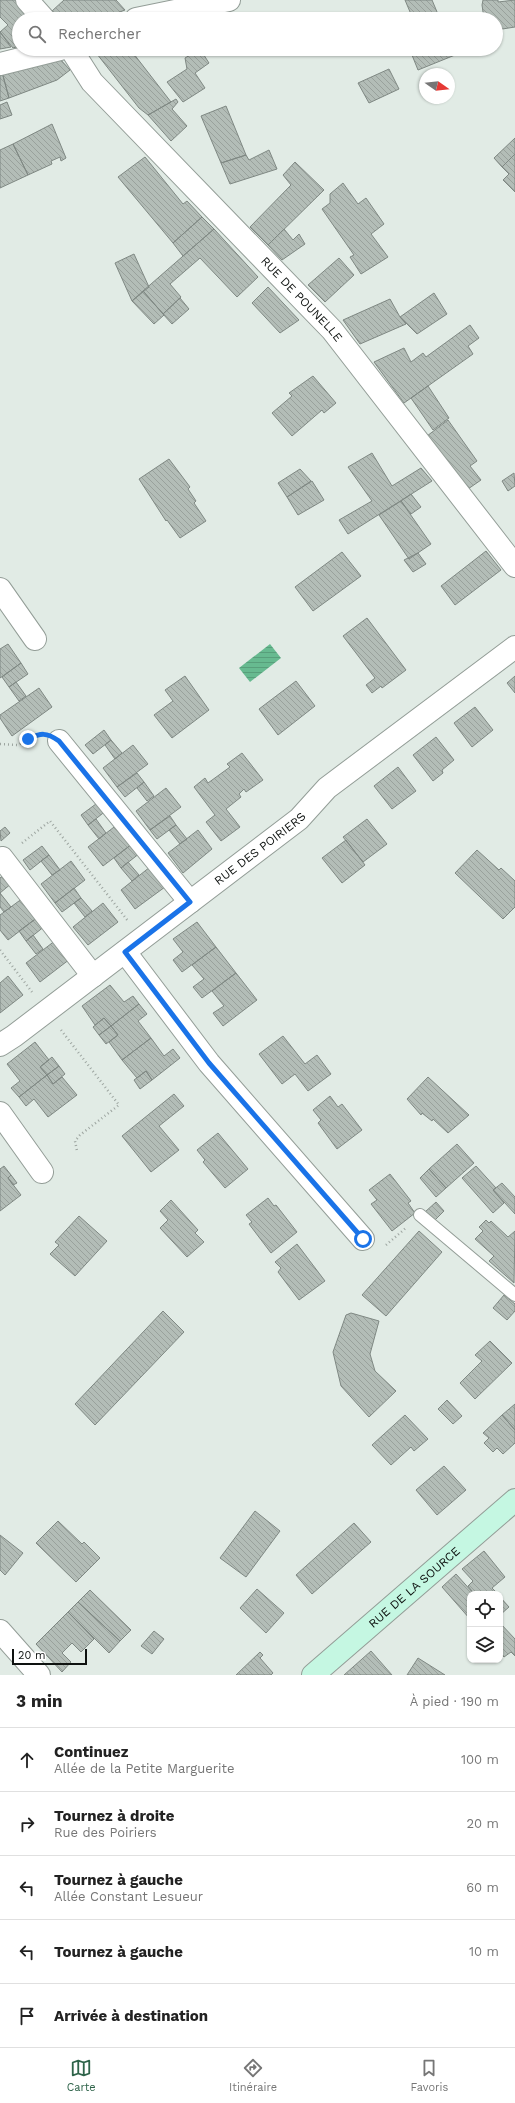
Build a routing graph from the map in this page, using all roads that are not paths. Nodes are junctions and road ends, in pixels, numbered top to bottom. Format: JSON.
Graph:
{"nodes":[{"id":1,"x":27,"y":0,"type":"edge"},
{"id":2,"x":229,"y":0,"type":"edge"},
{"id":3,"x":38,"y":12,"type":"edge"},
{"id":4,"x":170,"y":12,"type":"edge"},
{"id":5,"x":32,"y":56,"type":"edge"},
{"id":6,"x":76,"y":56,"type":"edge"},
{"id":7,"x":0,"y":64,"type":"edge"},
{"id":8,"x":515,"y":566,"type":"edge"},
{"id":9,"x":0,"y":589,"type":"edge"},
{"id":10,"x":35,"y":639,"type":"dead end"},
{"id":11,"x":515,"y":647,"type":"edge"},
{"id":12,"x":59,"y":741,"type":"road end"},
{"id":13,"x":2,"y":858,"type":"road end"},
{"id":14,"x":190,"y":902,"type":"junction"},
{"id":15,"x":125,"y":952,"type":"junction"},
{"id":16,"x":93,"y":976,"type":"junction"},
{"id":17,"x":0,"y":1045,"type":"edge"},
{"id":18,"x":0,"y":1113,"type":"edge"},
{"id":19,"x":42,"y":1172,"type":"dead end"},
{"id":20,"x":420,"y":1215,"type":"road end"},
{"id":21,"x":363,"y":1239,"type":"road end"},
{"id":22,"x":515,"y":1295,"type":"edge"},
{"id":23,"x":515,"y":1500,"type":"edge"},
{"id":24,"x":0,"y":1630,"type":"edge"},
{"id":25,"x":39,"y":1675,"type":"edge"},
{"id":26,"x":313,"y":1675,"type":"edge"}],
"edges":[{"from":1,"to":3,"type":"street"},
{"from":2,"to":4,"type":"street"},
{"from":5,"to":7,"type":"street"},
{"from":6,"to":8,"type":"street","name":"RUE DE POUNELLE"},
{"from":9,"to":10,"type":"street"},
{"from":11,"to":14,"type":"street","name":"RUE DES POIRIERS"},
{"from":12,"to":14,"type":"street"},
{"from":13,"to":16,"type":"street"},
{"from":14,"to":15,"type":"street","name":"RUE DES POIRIERS"},
{"from":15,"to":16,"type":"street","name":"RUE DES POIRIERS"},
{"from":15,"to":21,"type":"street"},
{"from":16,"to":17,"type":"street","name":"RUE DES POIRIERS"},
{"from":18,"to":19,"type":"street"},
{"from":20,"to":22,"type":"lane"},
{"from":23,"to":26,"type":"main road","name":"RUE DE LA SOURCE"},
{"from":24,"to":25,"type":"street"}]}
